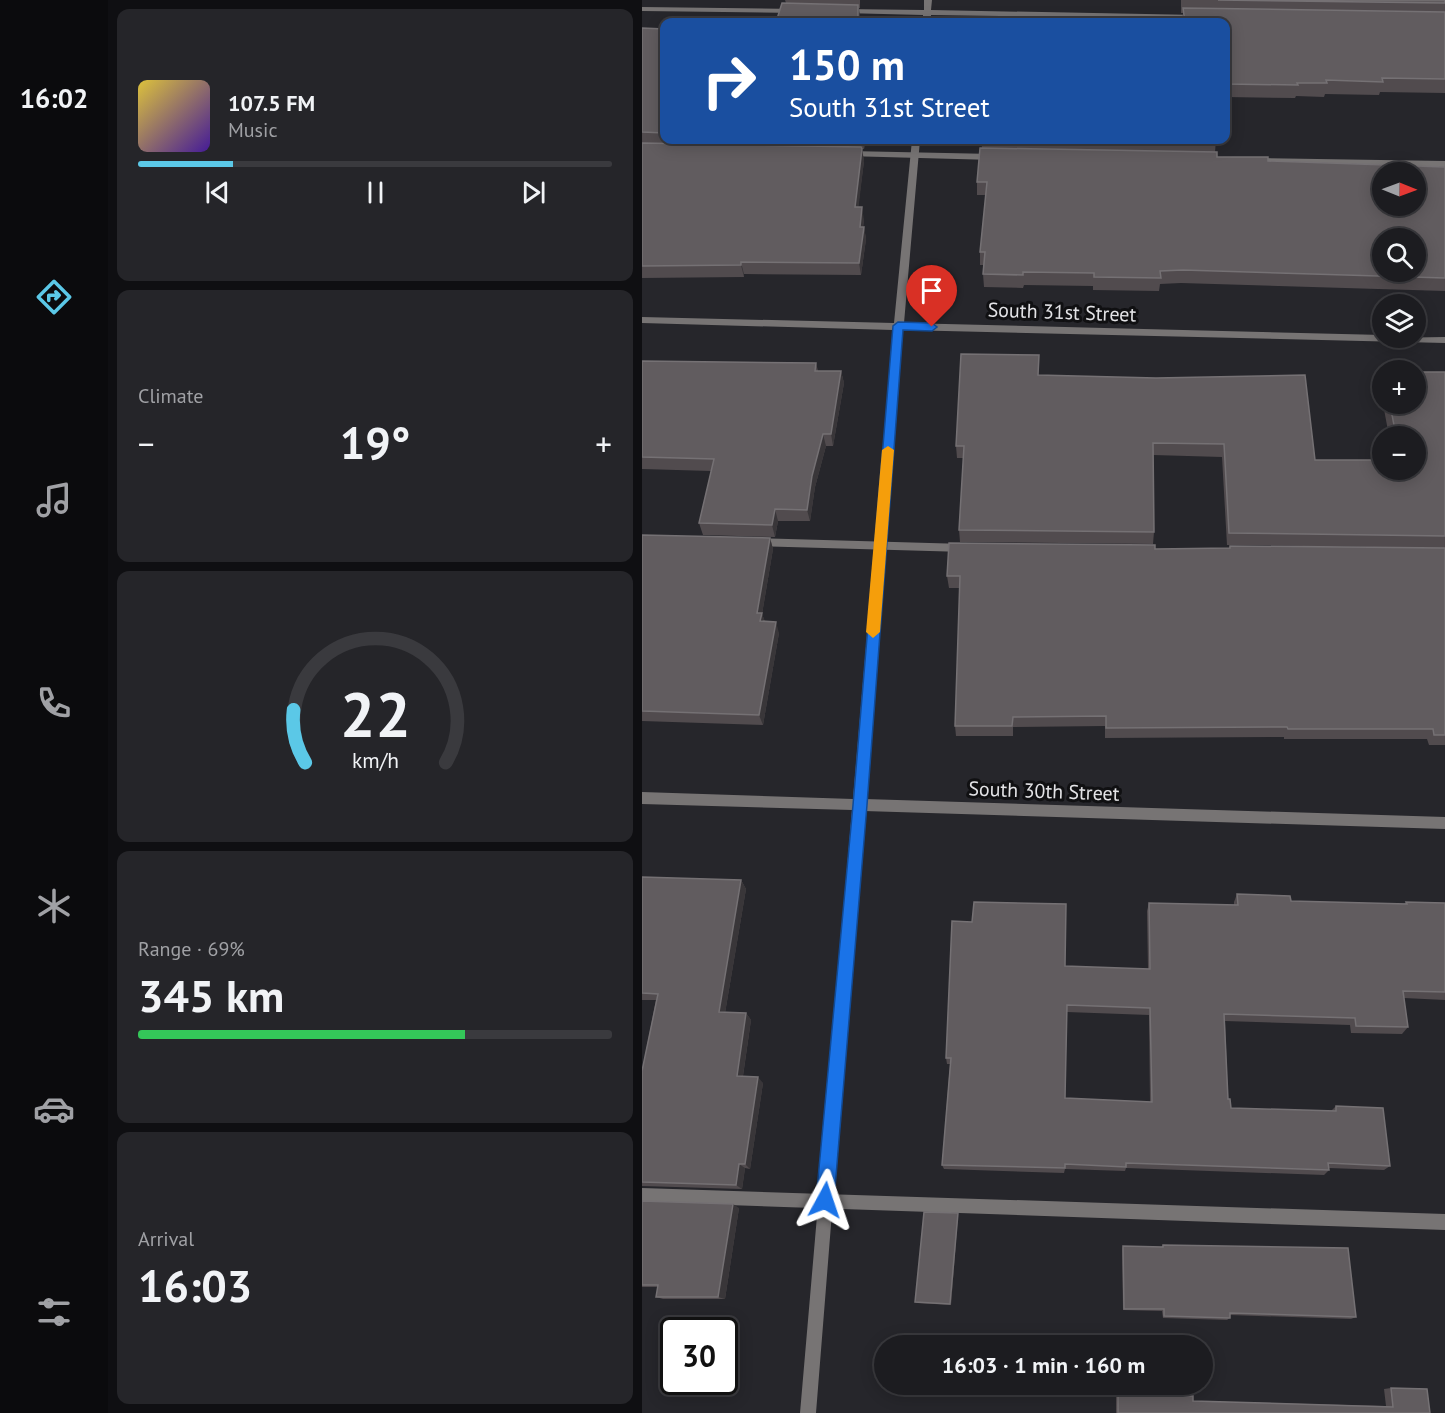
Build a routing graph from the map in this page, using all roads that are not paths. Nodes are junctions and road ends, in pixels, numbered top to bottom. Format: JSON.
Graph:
{"nodes":[{"id":1,"x":928,"y":0,"type":"edge"},
{"id":2,"x":642,"y":9,"type":"edge"},
{"id":3,"x":806,"y":11,"type":"edge"},
{"id":4,"x":830,"y":11,"type":"edge"},
{"id":5,"x":928,"y":12,"type":"junction"},
{"id":6,"x":1206,"y":17,"type":"edge"},
{"id":7,"x":927,"y":18,"type":"edge"},
{"id":8,"x":915,"y":144,"type":"edge"},
{"id":9,"x":838,"y":154,"type":"edge"},
{"id":10,"x":914,"y":155,"type":"junction"},
{"id":11,"x":1006,"y":157,"type":"edge"},
{"id":12,"x":1244,"y":161,"type":"edge"},
{"id":13,"x":1445,"y":164,"type":"edge"},
{"id":14,"x":642,"y":320,"type":"edge"},
{"id":15,"x":898,"y":326,"type":"junction"},
{"id":16,"x":1445,"y":340,"type":"edge"},
{"id":17,"x":747,"y":542,"type":"edge"},
{"id":18,"x":880,"y":545,"type":"junction"},
{"id":19,"x":983,"y":549,"type":"edge"},
{"id":20,"x":642,"y":798,"type":"edge"},
{"id":21,"x":860,"y":805,"type":"junction"},
{"id":22,"x":1445,"y":823,"type":"edge"},
{"id":23,"x":642,"y":1195,"type":"edge"},
{"id":24,"x":825,"y":1200,"type":"junction"},
{"id":25,"x":1445,"y":1222,"type":"edge"},
{"id":26,"x":808,"y":1413,"type":"edge"}],
"edges":[{"from":1,"to":5,"type":"street"},
{"from":2,"to":3,"type":"street"},
{"from":4,"to":5,"type":"street"},
{"from":5,"to":6,"type":"street"},
{"from":5,"to":7,"type":"street"},
{"from":8,"to":10,"type":"street"},
{"from":9,"to":10,"type":"street"},
{"from":10,"to":11,"type":"street"},
{"from":10,"to":15,"type":"street"},
{"from":12,"to":13,"type":"street"},
{"from":14,"to":15,"type":"street","name":"South 31st Street"},
{"from":15,"to":16,"type":"street","name":"South 31st Street"},
{"from":15,"to":18,"type":"street"},
{"from":17,"to":18,"type":"street"},
{"from":18,"to":19,"type":"street"},
{"from":18,"to":21,"type":"street"},
{"from":20,"to":21,"type":"street","name":"South 30th Street"},
{"from":21,"to":22,"type":"street","name":"South 30th Street"},
{"from":21,"to":24,"type":"street"},
{"from":23,"to":24,"type":"street"},
{"from":24,"to":25,"type":"street"},
{"from":24,"to":26,"type":"street"}]}
